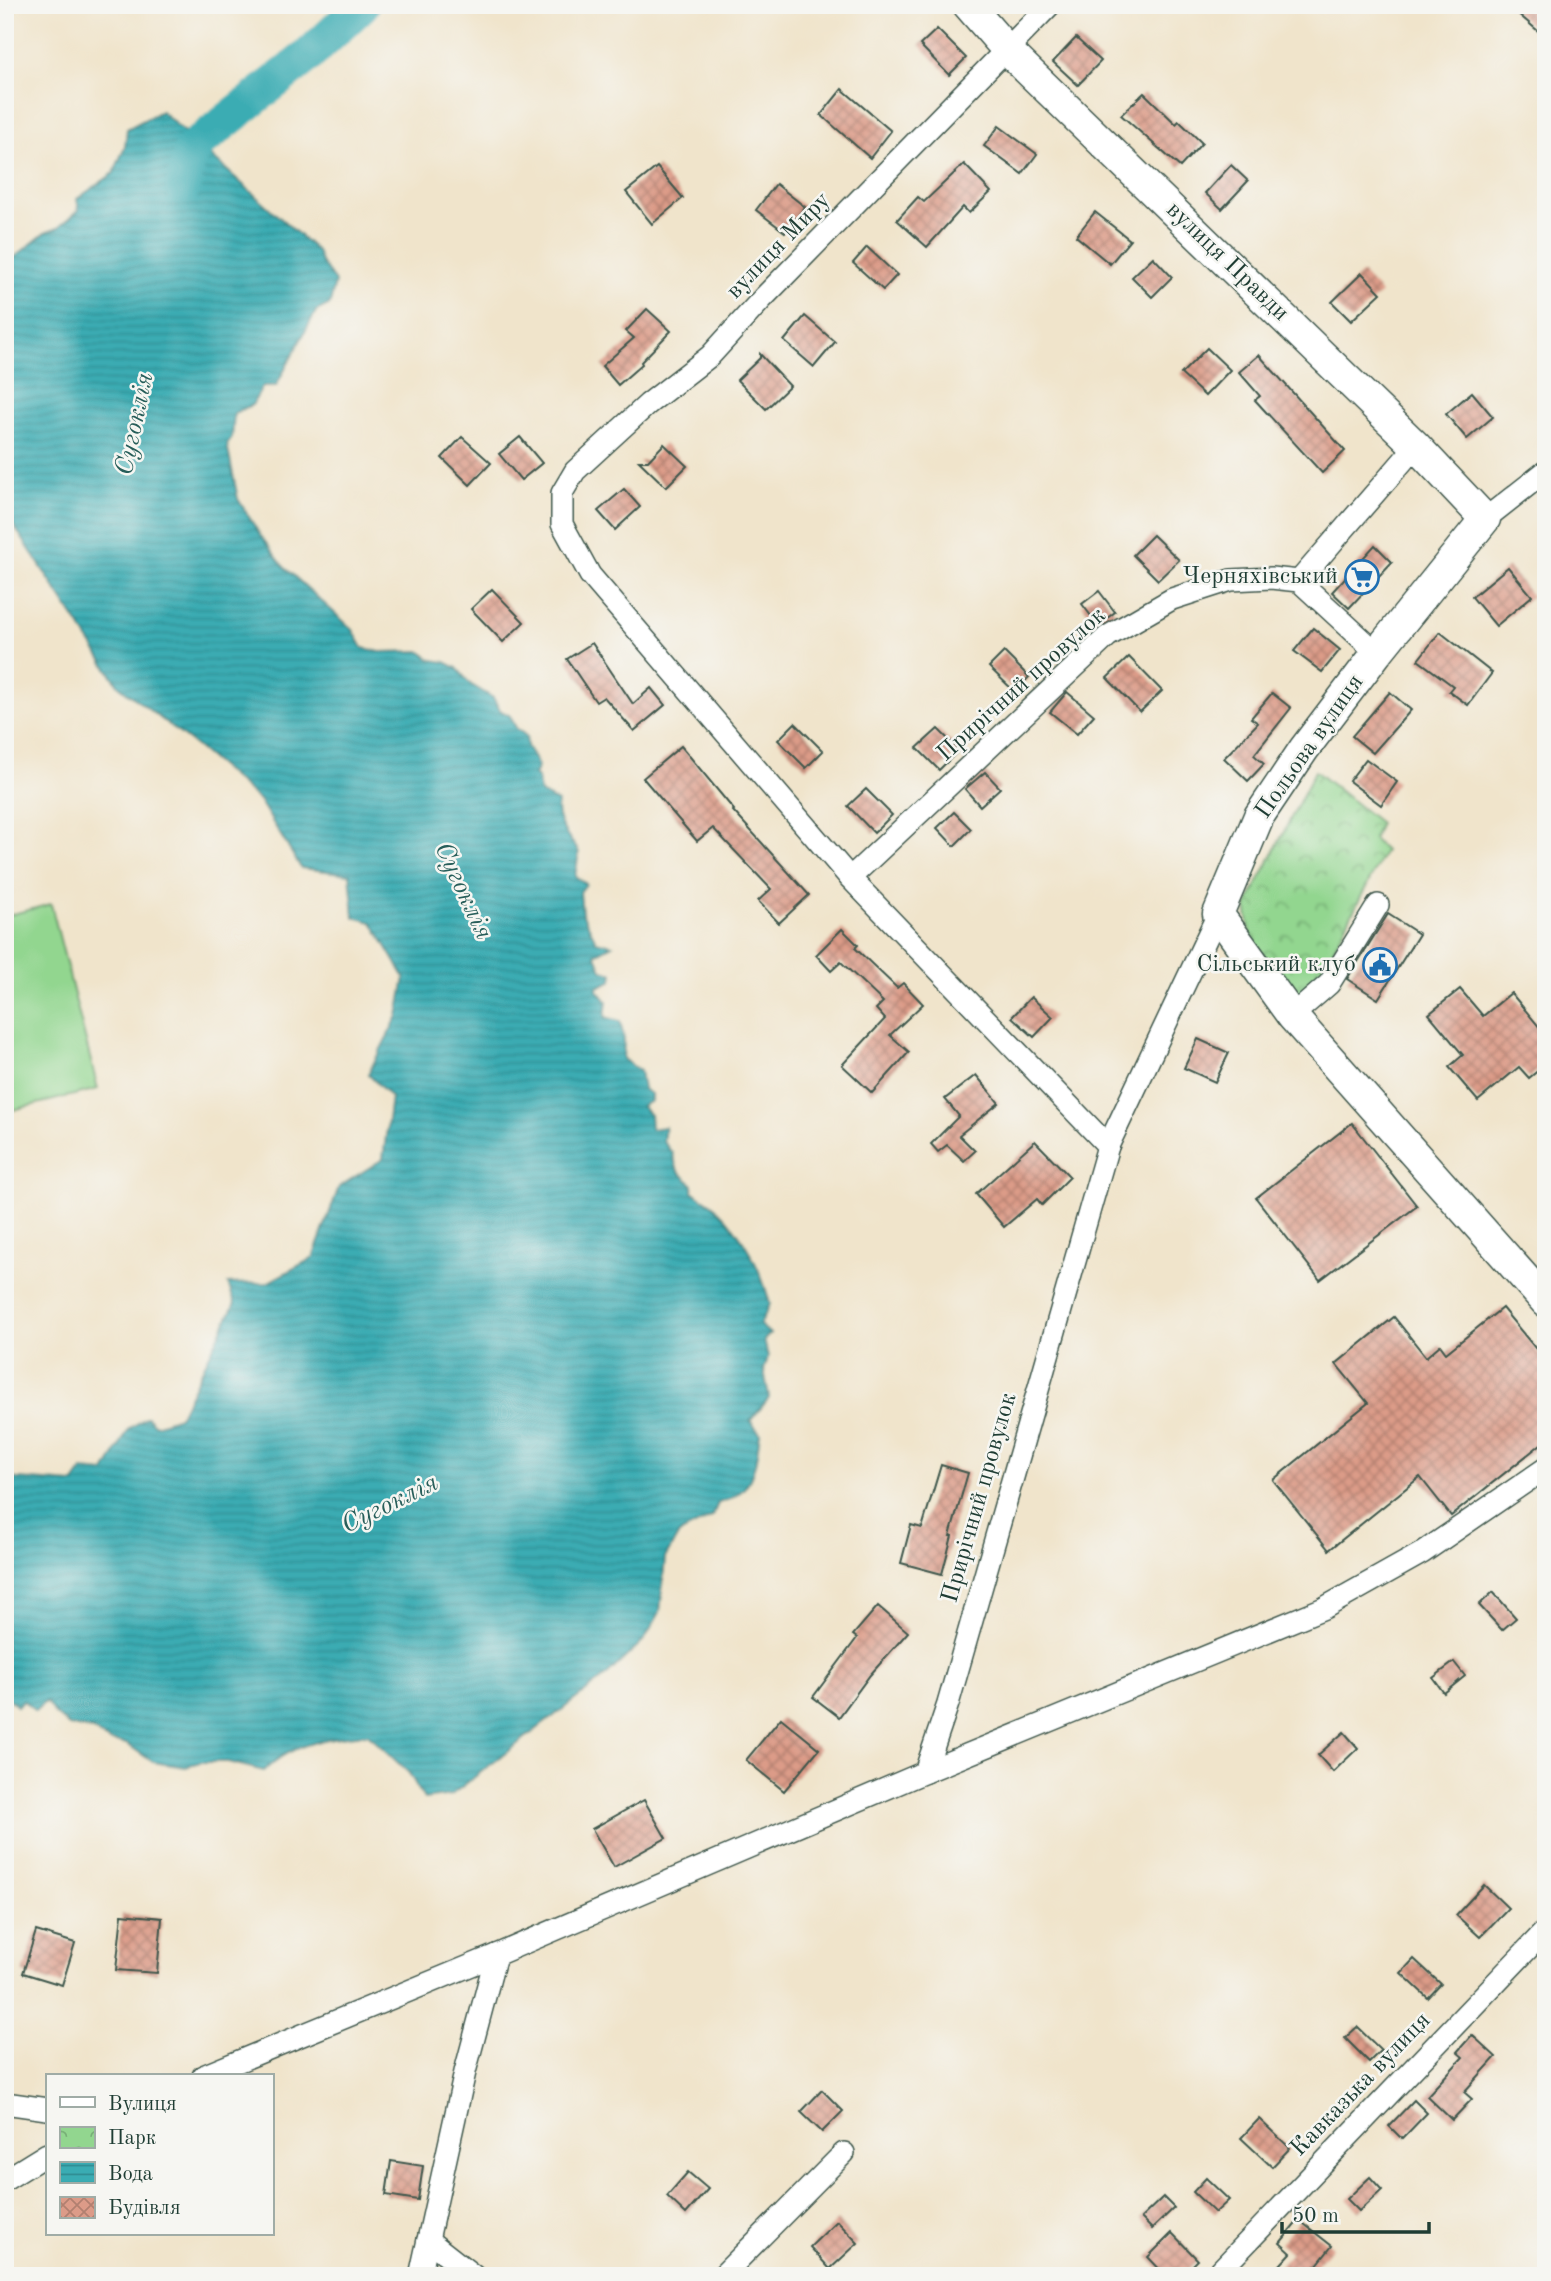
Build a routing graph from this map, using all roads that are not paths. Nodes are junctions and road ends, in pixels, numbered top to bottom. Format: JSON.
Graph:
{"nodes":[{"id":1,"x":968,"y":5,"type":"edge"},
{"id":2,"x":1050,"y":5,"type":"edge"},
{"id":3,"x":1008,"y":51,"type":"junction"},
{"id":4,"x":1416,"y":446,"type":"junction"},
{"id":5,"x":1546,"y":471,"type":"edge"},
{"id":6,"x":1485,"y":519,"type":"junction"},
{"id":7,"x":1299,"y":581,"type":"junction"},
{"id":8,"x":1377,"y":653,"type":"junction"},
{"id":9,"x":850,"y":878,"type":"junction"},
{"id":10,"x":1378,"y":905,"type":"dead end"},
{"id":11,"x":1218,"y":914,"type":"junction"},
{"id":12,"x":1292,"y":1016,"type":"junction"},
{"id":13,"x":1108,"y":1146,"type":"junction"},
{"id":14,"x":1546,"y":1302,"type":"edge"},
{"id":15,"x":1546,"y":1468,"type":"edge"},
{"id":16,"x":925,"y":1772,"type":"junction"},
{"id":17,"x":1546,"y":1930,"type":"edge"},
{"id":18,"x":496,"y":1955,"type":"junction"},
{"id":19,"x":208,"y":2074,"type":"edge"},
{"id":20,"x":5,"y":2103,"type":"edge"},
{"id":21,"x":46,"y":2109,"type":"edge"},
{"id":22,"x":844,"y":2153,"type":"dead end"},
{"id":23,"x":46,"y":2155,"type":"edge"},
{"id":24,"x":5,"y":2180,"type":"edge"},
{"id":25,"x":428,"y":2240,"type":"junction"},
{"id":26,"x":420,"y":2276,"type":"edge"},
{"id":27,"x":474,"y":2276,"type":"edge"},
{"id":28,"x":722,"y":2276,"type":"edge"},
{"id":29,"x":1215,"y":2276,"type":"edge"}],
"edges":[{"from":1,"to":3,"type":"street","name":"вулиця Правди"},
{"from":2,"to":3,"type":"street","name":"вулиця Миру"},
{"from":3,"to":4,"type":"street","name":"вулиця Правди"},
{"from":3,"to":9,"type":"street","name":"вулиця Миру"},
{"from":4,"to":6,"type":"street","name":"вулиця Правди"},
{"from":4,"to":7,"type":"street"},
{"from":5,"to":6,"type":"street","name":"Польова вулиця"},
{"from":6,"to":8,"type":"street","name":"Польова вулиця"},
{"from":7,"to":8,"type":"street"},
{"from":7,"to":9,"type":"street","name":"Прирічний провулок"},
{"from":8,"to":11,"type":"street","name":"Польова вулиця"},
{"from":9,"to":13,"type":"street"},
{"from":10,"to":12,"type":"street"},
{"from":11,"to":12,"type":"street"},
{"from":11,"to":13,"type":"street","name":"Прирічний провулок"},
{"from":12,"to":14,"type":"street"},
{"from":13,"to":16,"type":"street","name":"Прирічний провулок"},
{"from":15,"to":16,"type":"street"},
{"from":16,"to":18,"type":"street"},
{"from":17,"to":29,"type":"street","name":"Кавказька вулиця"},
{"from":18,"to":19,"type":"street"},
{"from":18,"to":25,"type":"street"},
{"from":20,"to":21,"type":"street"},
{"from":22,"to":28,"type":"street"},
{"from":23,"to":24,"type":"street"},
{"from":25,"to":26,"type":"street"},
{"from":25,"to":27,"type":"street"}]}
